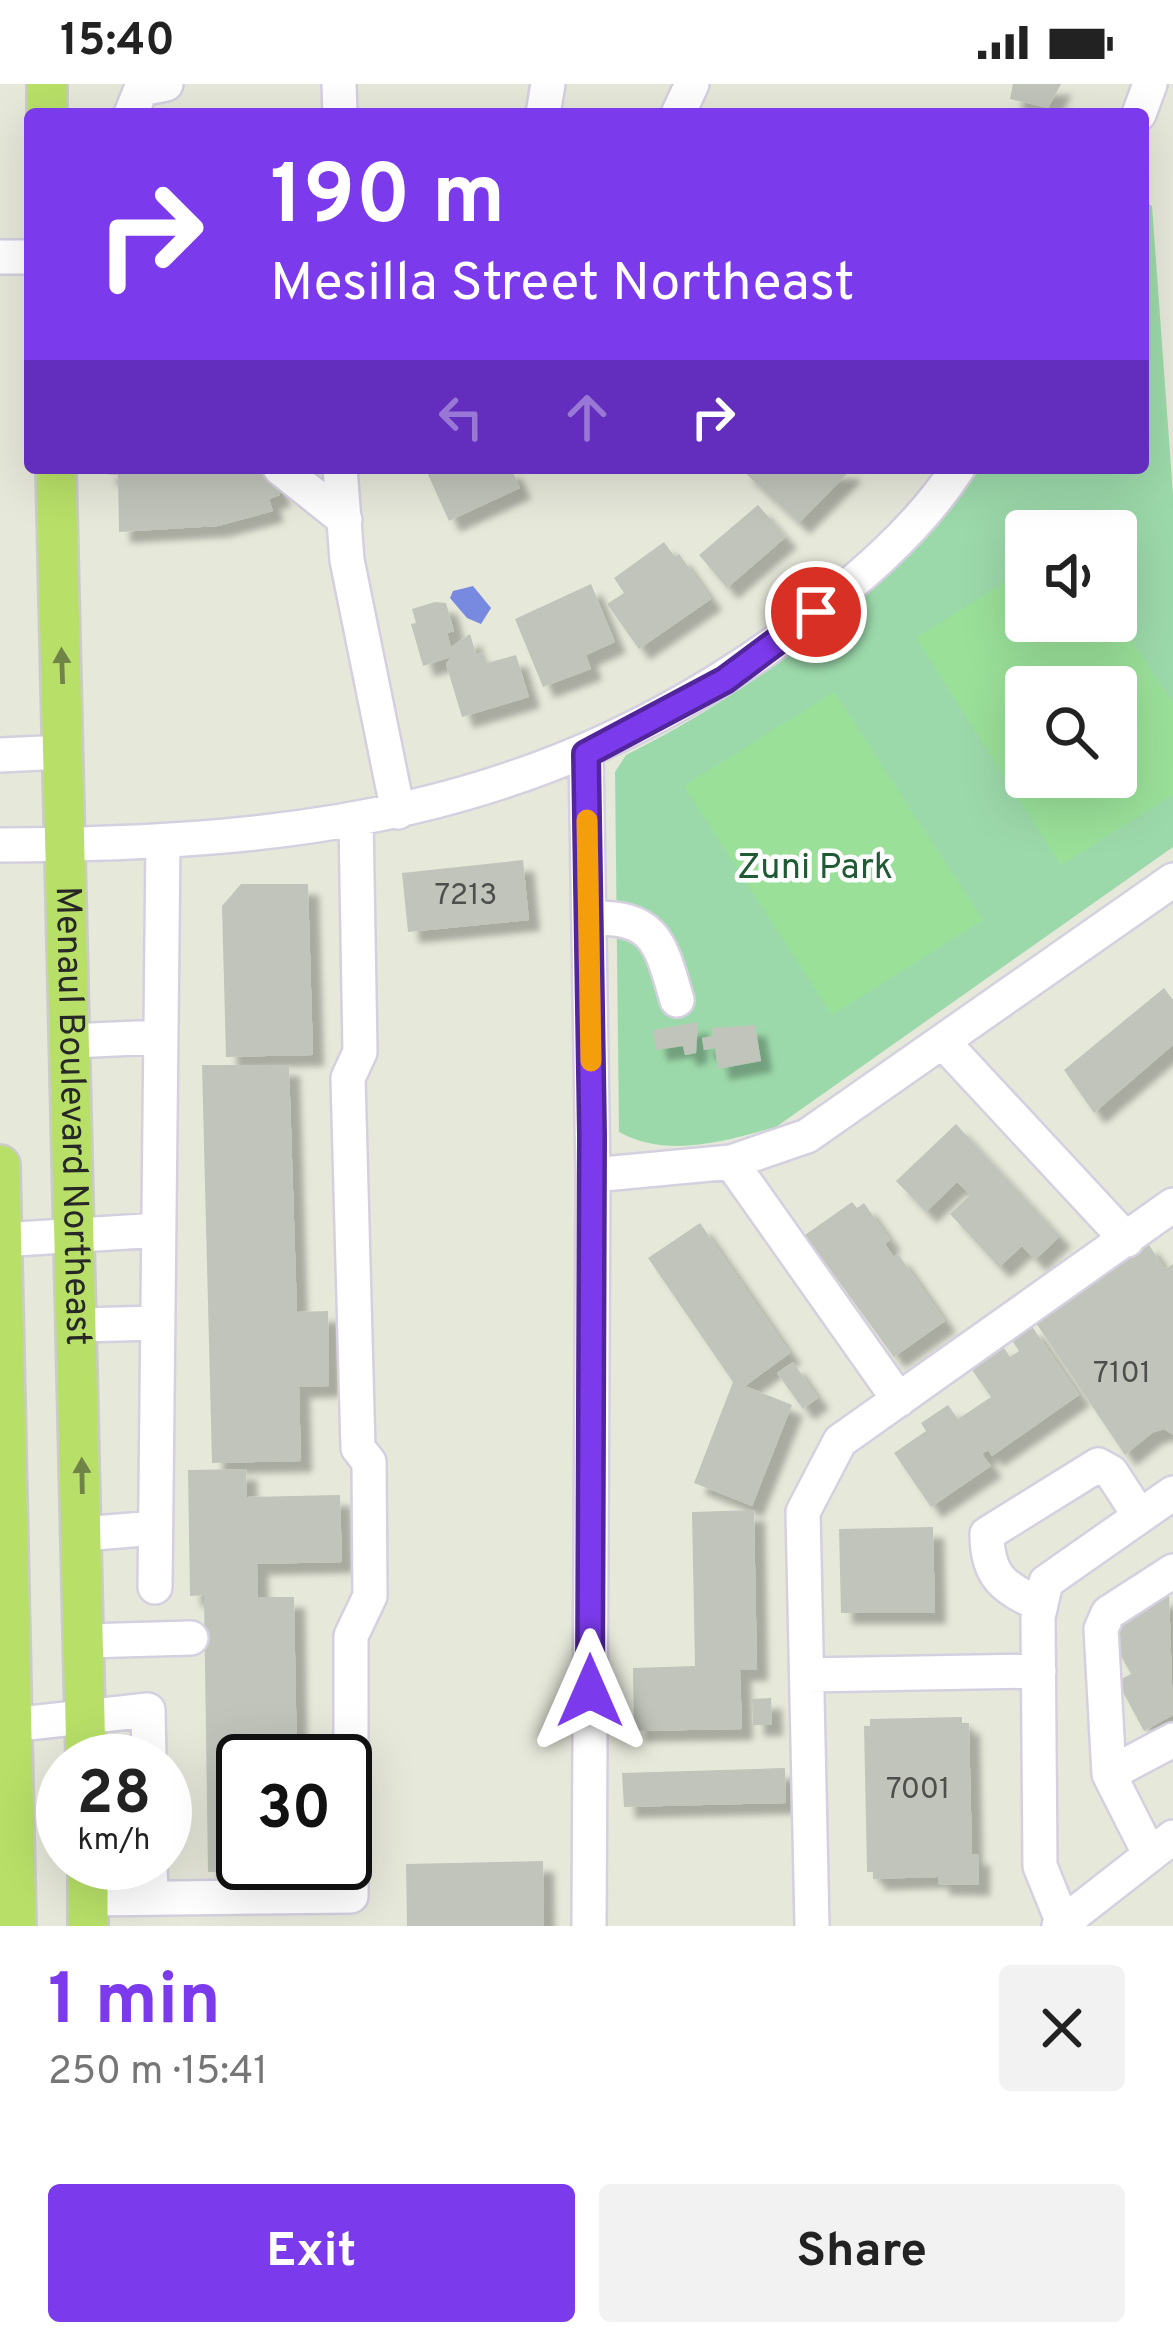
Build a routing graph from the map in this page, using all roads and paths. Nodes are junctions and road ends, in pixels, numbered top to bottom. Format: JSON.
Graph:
{"nodes":[{"id":1,"x":166,"y":84,"type":"edge"},
{"id":2,"x":134,"y":108,"type":"edge"},
{"id":3,"x":56,"y":474,"type":"edge"},
{"id":4,"x":282,"y":474,"type":"edge"},
{"id":5,"x":311,"y":474,"type":"edge"},
{"id":6,"x":954,"y":474,"type":"edge"},
{"id":7,"x":340,"y":487,"type":"edge"},
{"id":8,"x":64,"y":752,"type":"junction"},
{"id":9,"x":586,"y":754,"type":"junction"},
{"id":10,"x":0,"y":755,"type":"edge"},
{"id":11,"x":398,"y":812,"type":"junction"},
{"id":12,"x":356,"y":819,"type":"junction"},
{"id":13,"x":163,"y":841,"type":"junction"},
{"id":14,"x":0,"y":845,"type":"edge"},
{"id":15,"x":63,"y":845,"type":"junction"},
{"id":16,"x":1173,"y":880,"type":"edge"},
{"id":17,"x":589,"y":918,"type":"junction"},
{"id":18,"x":677,"y":1000,"type":"dead end"},
{"id":19,"x":159,"y":1037,"type":"junction"},
{"id":20,"x":71,"y":1041,"type":"junction"},
{"id":21,"x":944,"y":1042,"type":"junction"},
{"id":22,"x":731,"y":1162,"type":"junction"},
{"id":23,"x":0,"y":1165,"type":"edge"},
{"id":24,"x":592,"y":1175,"type":"junction"},
{"id":25,"x":1173,"y":1205,"type":"edge"},
{"id":26,"x":159,"y":1230,"type":"junction"},
{"id":27,"x":77,"y":1234,"type":"junction"},
{"id":28,"x":1,"y":1240,"type":"edge"},
{"id":29,"x":1127,"y":1240,"type":"junction"},
{"id":30,"x":158,"y":1323,"type":"junction"},
{"id":31,"x":79,"y":1325,"type":"junction"},
{"id":32,"x":899,"y":1400,"type":"junction"},
{"id":33,"x":1173,"y":1492,"type":"edge"},
{"id":34,"x":1139,"y":1515,"type":"junction"},
{"id":35,"x":155,"y":1528,"type":"junction"},
{"id":36,"x":83,"y":1534,"type":"junction"},
{"id":37,"x":1173,"y":1570,"type":"edge"},
{"id":38,"x":155,"y":1587,"type":"dead end"},
{"id":39,"x":1041,"y":1605,"type":"junction"},
{"id":40,"x":191,"y":1638,"type":"dead end"},
{"id":41,"x":85,"y":1641,"type":"junction"},
{"id":42,"x":1039,"y":1671,"type":"junction"},
{"id":43,"x":807,"y":1675,"type":"junction"},
{"id":44,"x":86,"y":1716,"type":"junction"},
{"id":45,"x":6,"y":1726,"type":"edge"},
{"id":46,"x":86,"y":1734,"type":"edge"},
{"id":47,"x":148,"y":1734,"type":"edge"},
{"id":48,"x":1173,"y":1740,"type":"edge"},
{"id":49,"x":1109,"y":1774,"type":"junction"},
{"id":50,"x":1161,"y":1845,"type":"edge"},
{"id":51,"x":151,"y":1890,"type":"edge"},
{"id":52,"x":88,"y":1896,"type":"edge"},
{"id":53,"x":151,"y":1898,"type":"junction"},
{"id":54,"x":1061,"y":1924,"type":"edge"},
{"id":55,"x":16,"y":1926,"type":"edge"},
{"id":56,"x":589,"y":1926,"type":"edge"},
{"id":57,"x":812,"y":1926,"type":"edge"}],
"edges":[{"from":1,"to":2,"type":"street"},
{"from":8,"to":3,"type":"main road","name":"Menaul Boulevard Northeast","one_way":true},
{"from":4,"to":7,"type":"street"},
{"from":5,"to":7,"type":"street"},
{"from":6,"to":9,"type":"street"},
{"from":7,"to":11,"type":"street"},
{"from":8,"to":10,"type":"street"},
{"from":8,"to":15,"type":"main road","name":"Menaul Boulevard Northeast"},
{"from":9,"to":11,"type":"street"},
{"from":9,"to":17,"type":"street"},
{"from":11,"to":12,"type":"street"},
{"from":12,"to":13,"type":"street"},
{"from":12,"to":53,"type":"street"},
{"from":13,"to":15,"type":"street"},
{"from":13,"to":19,"type":"street"},
{"from":14,"to":15,"type":"street"},
{"from":15,"to":20,"type":"main road","name":"Menaul Boulevard Northeast"},
{"from":16,"to":21,"type":"street"},
{"from":17,"to":18,"type":"street"},
{"from":17,"to":24,"type":"street"},
{"from":19,"to":20,"type":"street"},
{"from":19,"to":26,"type":"street"},
{"from":20,"to":27,"type":"main road","name":"Menaul Boulevard Northeast"},
{"from":21,"to":22,"type":"street"},
{"from":21,"to":29,"type":"street"},
{"from":22,"to":24,"type":"street"},
{"from":22,"to":32,"type":"street"},
{"from":23,"to":28,"type":"main road","name":"Menaul Boulevard Northeast"},
{"from":24,"to":56,"type":"street"},
{"from":25,"to":29,"type":"street"},
{"from":26,"to":27,"type":"street"},
{"from":26,"to":30,"type":"street"},
{"from":27,"to":28,"type":"street"},
{"from":27,"to":31,"type":"main road","name":"Menaul Boulevard Northeast"},
{"from":28,"to":45,"type":"main road","name":"Menaul Boulevard Northeast"},
{"from":29,"to":32,"type":"street"},
{"from":30,"to":31,"type":"street"},
{"from":30,"to":35,"type":"street"},
{"from":36,"to":31,"type":"main road","name":"Menaul Boulevard Northeast","one_way":true},
{"from":32,"to":43,"type":"street"},
{"from":33,"to":34,"type":"street"},
{"from":34,"to":39,"type":"street"},
{"from":34,"to":39,"type":"street"},
{"from":35,"to":36,"type":"street"},
{"from":35,"to":38,"type":"street"},
{"from":36,"to":41,"type":"main road","name":"Menaul Boulevard Northeast"},
{"from":37,"to":49,"type":"street"},
{"from":39,"to":42,"type":"street"},
{"from":40,"to":41,"type":"street"},
{"from":41,"to":44,"type":"main road","name":"Menaul Boulevard Northeast"},
{"from":42,"to":43,"type":"street"},
{"from":42,"to":54,"type":"street"},
{"from":43,"to":57,"type":"street"},
{"from":44,"to":45,"type":"street"},
{"from":44,"to":46,"type":"main road","name":"Menaul Boulevard Northeast"},
{"from":44,"to":47,"type":"street"},
{"from":45,"to":55,"type":"main road","name":"Menaul Boulevard Northeast"},
{"from":48,"to":49,"type":"street"},
{"from":49,"to":50,"type":"street"},
{"from":50,"to":54,"type":"street"},
{"from":51,"to":53,"type":"street"},
{"from":52,"to":53,"type":"street"}]}
